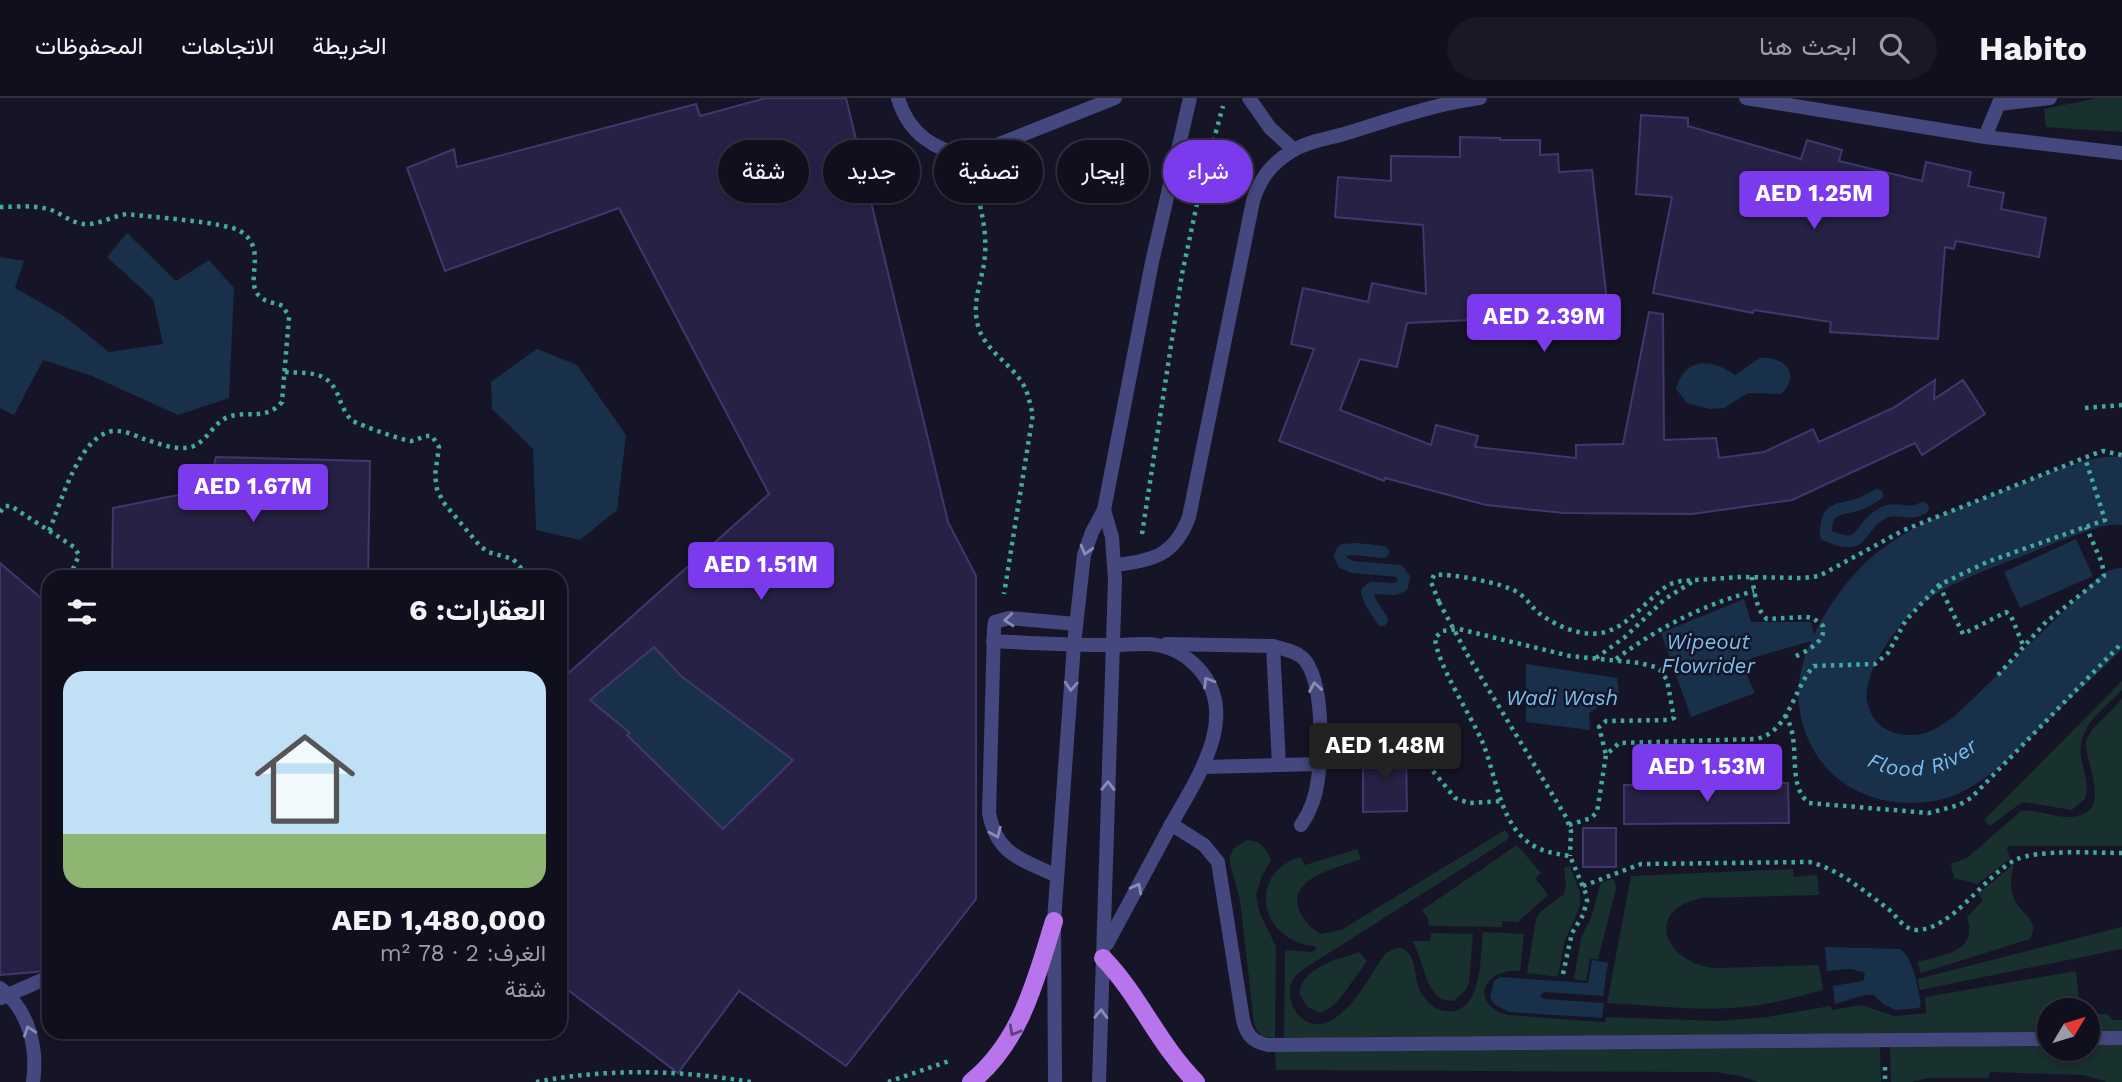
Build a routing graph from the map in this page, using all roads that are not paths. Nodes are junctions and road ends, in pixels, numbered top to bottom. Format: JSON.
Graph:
{"nodes":[{"id":1,"x":898,"y":98,"type":"edge"},
{"id":2,"x":1115,"y":98,"type":"edge"},
{"id":3,"x":1190,"y":98,"type":"edge"},
{"id":4,"x":1249,"y":98,"type":"edge"},
{"id":5,"x":1480,"y":98,"type":"edge"},
{"id":6,"x":1746,"y":98,"type":"edge"},
{"id":7,"x":2050,"y":98,"type":"edge"},
{"id":8,"x":2000,"y":101,"type":"edge"},
{"id":9,"x":1985,"y":137,"type":"junction"},
{"id":10,"x":1294,"y":150,"type":"junction"},
{"id":11,"x":2122,"y":153,"type":"edge"},
{"id":12,"x":1104,"y":510,"type":"junction"},
{"id":13,"x":1115,"y":565,"type":"junction"},
{"id":14,"x":1076,"y":624,"type":"junction"},
{"id":15,"x":993,"y":641,"type":"junction"},
{"id":16,"x":1074,"y":644,"type":"junction"},
{"id":17,"x":1154,"y":644,"type":"junction"},
{"id":18,"x":1111,"y":645,"type":"junction"},
{"id":19,"x":1273,"y":646,"type":"junction"},
{"id":20,"x":1319,"y":764,"type":"junction"},
{"id":21,"x":1279,"y":765,"type":"junction"},
{"id":22,"x":1203,"y":766,"type":"junction"},
{"id":23,"x":1171,"y":824,"type":"junction"},
{"id":24,"x":1301,"y":825,"type":"dead end"},
{"id":25,"x":1057,"y":876,"type":"junction"},
{"id":26,"x":1054,"y":921,"type":"junction"},
{"id":27,"x":1104,"y":953,"type":"junction"},
{"id":28,"x":42,"y":980,"type":"edge"},
{"id":29,"x":3,"y":994,"type":"edge"},
{"id":30,"x":2100,"y":1038,"type":"edge"},
{"id":31,"x":2122,"y":1038,"type":"edge"},
{"id":32,"x":2037,"y":1039,"type":"edge"},
{"id":33,"x":974,"y":1079,"type":"edge"},
{"id":34,"x":33,"y":1082,"type":"edge"},
{"id":35,"x":1055,"y":1082,"type":"edge"},
{"id":36,"x":1099,"y":1082,"type":"edge"},
{"id":37,"x":1196,"y":1082,"type":"edge"}],
"edges":[{"from":1,"to":2,"type":"lane"},
{"from":3,"to":12,"type":"lane"},
{"from":4,"to":10,"type":"lane"},
{"from":5,"to":10,"type":"lane"},
{"from":6,"to":9,"type":"lane"},
{"from":7,"to":8,"type":"lane"},
{"from":8,"to":9,"type":"lane"},
{"from":9,"to":11,"type":"lane"},
{"from":10,"to":13,"type":"lane"},
{"from":12,"to":13,"type":"lane"},
{"from":12,"to":14,"type":"lane","one_way":true},
{"from":13,"to":18,"type":"lane"},
{"from":14,"to":15,"type":"lane","one_way":true},
{"from":14,"to":16,"type":"lane"},
{"from":15,"to":16,"type":"lane"},
{"from":15,"to":25,"type":"lane","one_way":true},
{"from":16,"to":18,"type":"lane"},
{"from":16,"to":25,"type":"lane","one_way":true},
{"from":17,"to":18,"type":"lane"},
{"from":17,"to":19,"type":"lane"},
{"from":22,"to":17,"type":"lane","one_way":true},
{"from":27,"to":18,"type":"lane","one_way":true},
{"from":20,"to":19,"type":"lane","one_way":true},
{"from":19,"to":21,"type":"lane"},
{"from":20,"to":21,"type":"lane"},
{"from":20,"to":24,"type":"lane"},
{"from":21,"to":22,"type":"lane"},
{"from":22,"to":23,"type":"lane"},
{"from":27,"to":23,"type":"lane","one_way":true},
{"from":23,"to":32,"type":"lane"},
{"from":25,"to":26,"type":"lane"},
{"from":26,"to":33,"type":"main road","one_way":true},
{"from":26,"to":35,"type":"lane"},
{"from":36,"to":27,"type":"lane","one_way":true},
{"from":27,"to":37,"type":"main road"},
{"from":28,"to":29,"type":"lane"},
{"from":34,"to":29,"type":"lane","one_way":true},
{"from":30,"to":31,"type":"lane"}]}
